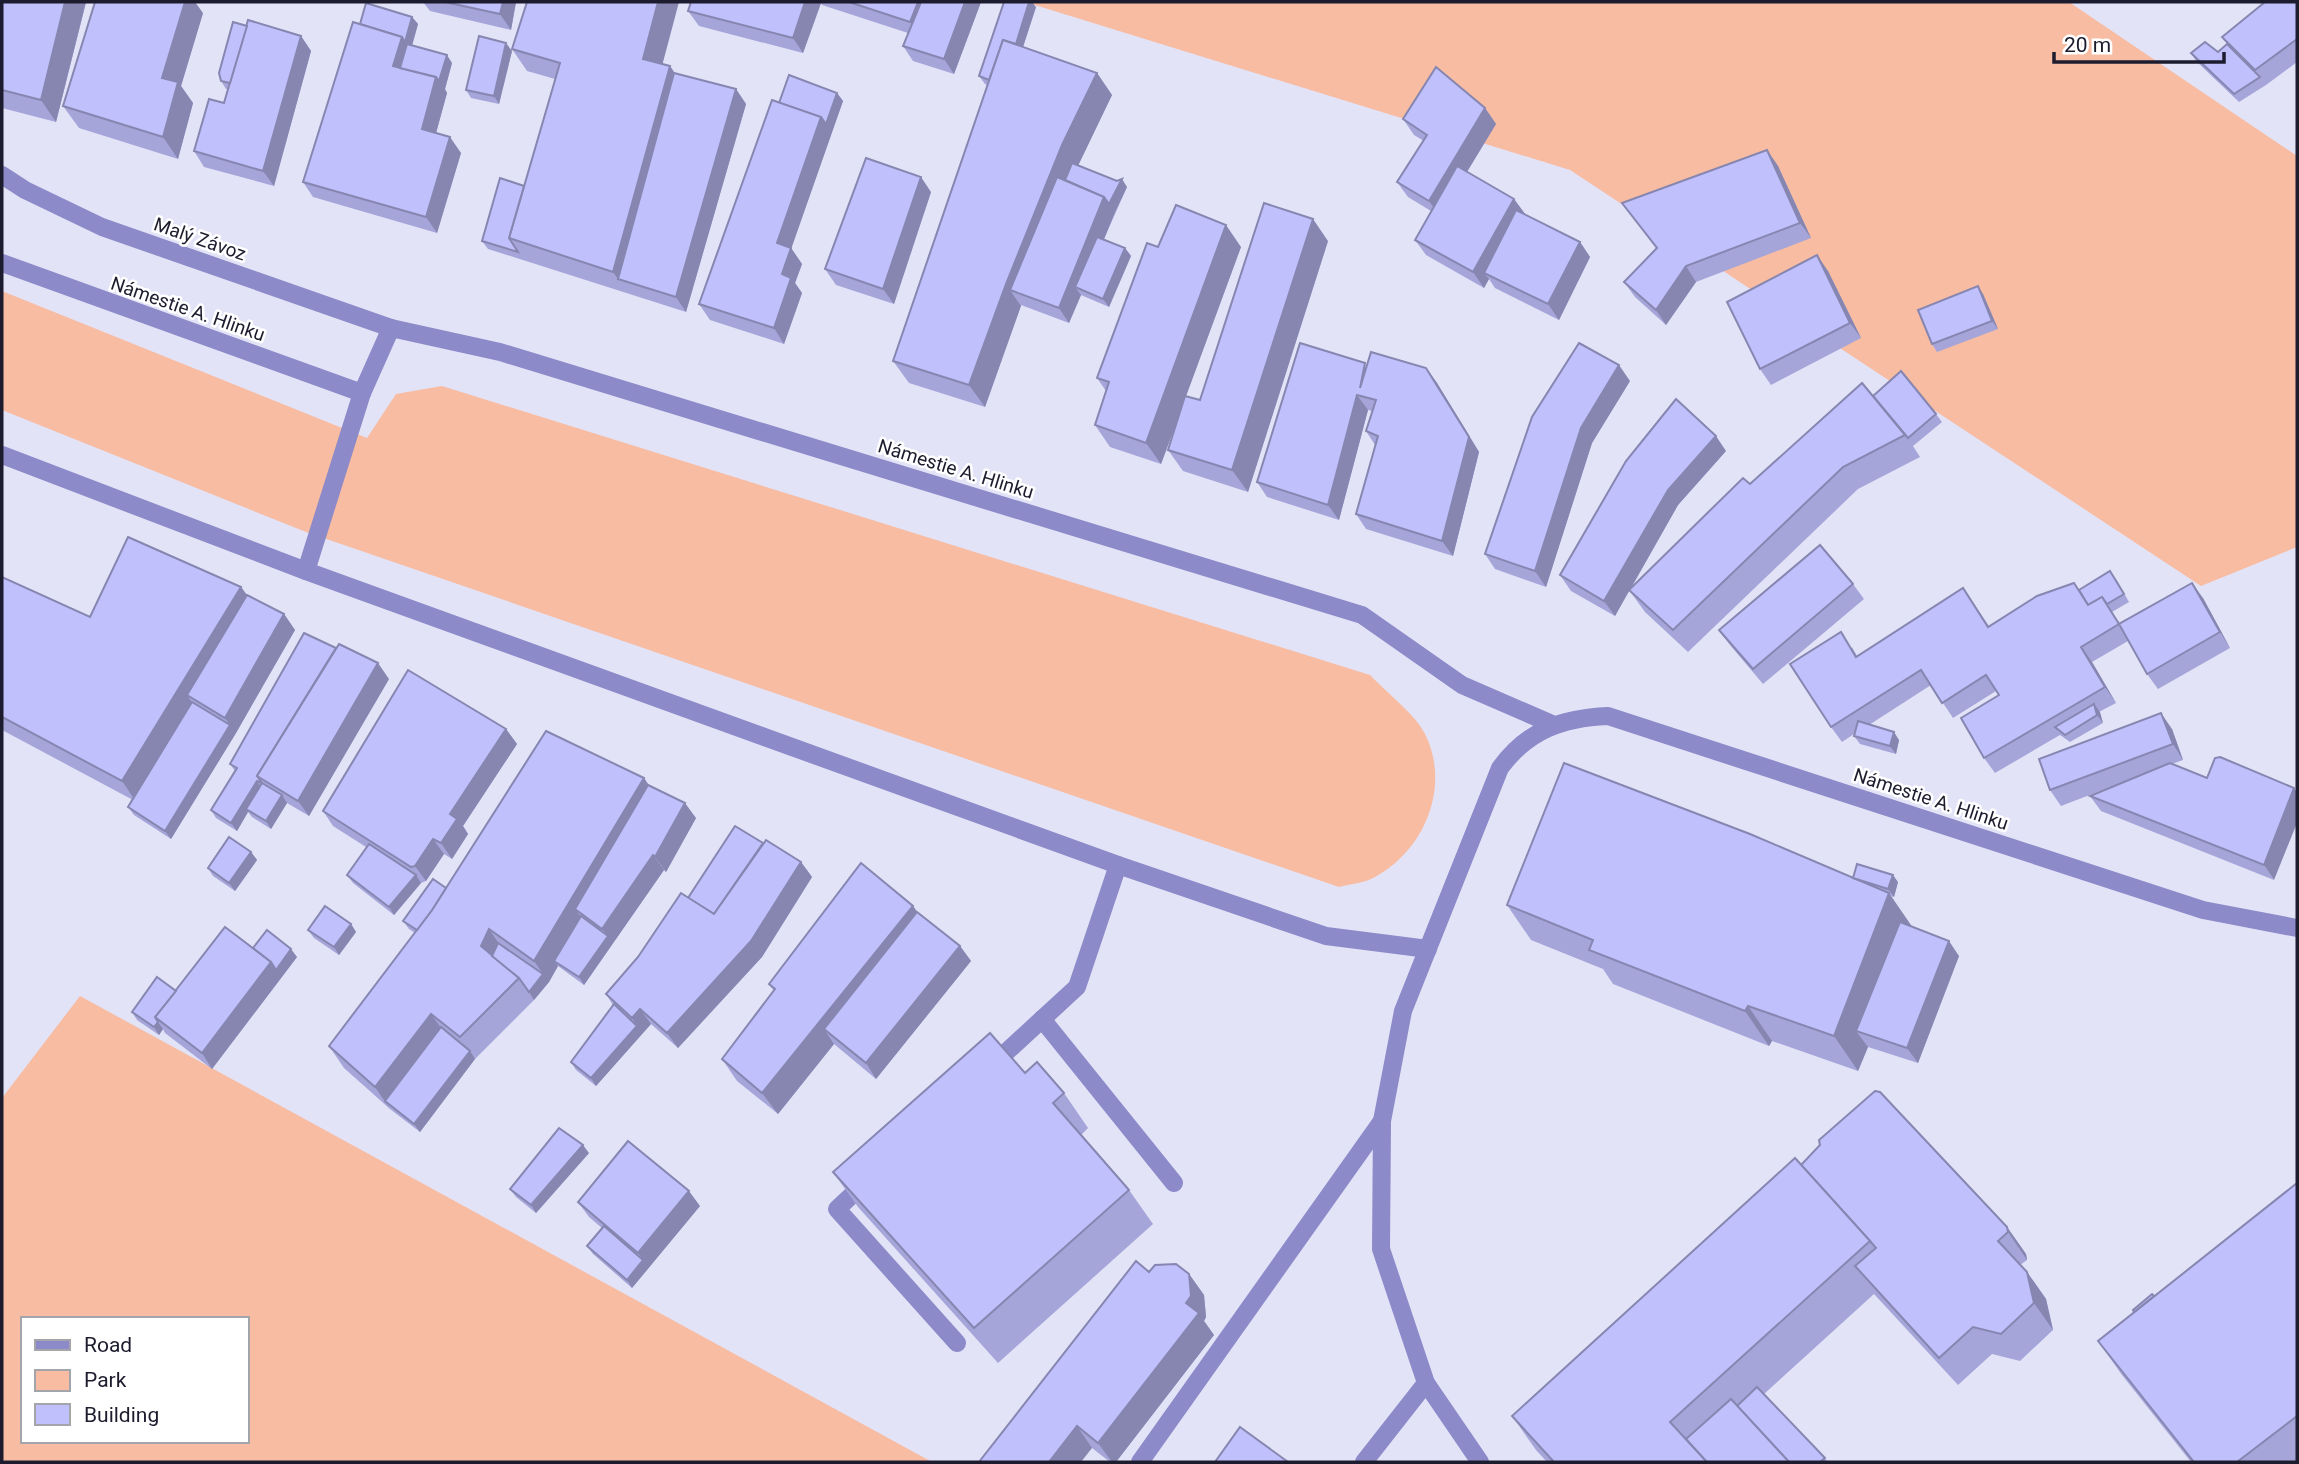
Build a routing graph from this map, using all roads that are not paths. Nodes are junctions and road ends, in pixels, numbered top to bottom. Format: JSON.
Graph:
{"nodes":[{"id":1,"x":2,"y":175,"type":"edge"},
{"id":2,"x":2,"y":263,"type":"edge"},
{"id":3,"x":391,"y":328,"type":"junction"},
{"id":4,"x":362,"y":393,"type":"junction"},
{"id":5,"x":2,"y":455,"type":"edge"},
{"id":6,"x":306,"y":571,"type":"junction"},
{"id":7,"x":1552,"y":724,"type":"junction"},
{"id":8,"x":1118,"y":865,"type":"junction"},
{"id":9,"x":2297,"y":928,"type":"edge"},
{"id":10,"x":1428,"y":949,"type":"junction"},
{"id":11,"x":1042,"y":1019,"type":"junction"},
{"id":12,"x":981,"y":1076,"type":"edge"},
{"id":13,"x":1382,"y":1121,"type":"junction"},
{"id":14,"x":878,"y":1171,"type":"edge"},
{"id":15,"x":1174,"y":1183,"type":"dead end"},
{"id":16,"x":957,"y":1343,"type":"edge"},
{"id":17,"x":1426,"y":1382,"type":"junction"},
{"id":18,"x":1140,"y":1462,"type":"edge"},
{"id":19,"x":1364,"y":1462,"type":"edge"},
{"id":20,"x":1480,"y":1462,"type":"edge"}],
"edges":[{"from":1,"to":3,"type":"street","name":"Malý Závoz"},
{"from":2,"to":4,"type":"street","name":"Námestie A. Hlinku"},
{"from":3,"to":4,"type":"street"},
{"from":3,"to":7,"type":"street","name":"Námestie A. Hlinku"},
{"from":4,"to":6,"type":"street"},
{"from":5,"to":6,"type":"street"},
{"from":6,"to":8,"type":"street"},
{"from":7,"to":9,"type":"street","name":"Námestie A. Hlinku"},
{"from":7,"to":10,"type":"street","name":"Námestie A. Hlinku"},
{"from":8,"to":10,"type":"street"},
{"from":8,"to":11,"type":"street"},
{"from":10,"to":13,"type":"street","name":"Námestie A. Hlinku"},
{"from":11,"to":12,"type":"street"},
{"from":11,"to":15,"type":"street"},
{"from":13,"to":17,"type":"street","name":"Námestie A. Hlinku"},
{"from":13,"to":18,"type":"street"},
{"from":14,"to":16,"type":"street"},
{"from":17,"to":19,"type":"street"},
{"from":17,"to":20,"type":"street","name":"Námestie A. Hlinku"}]}
